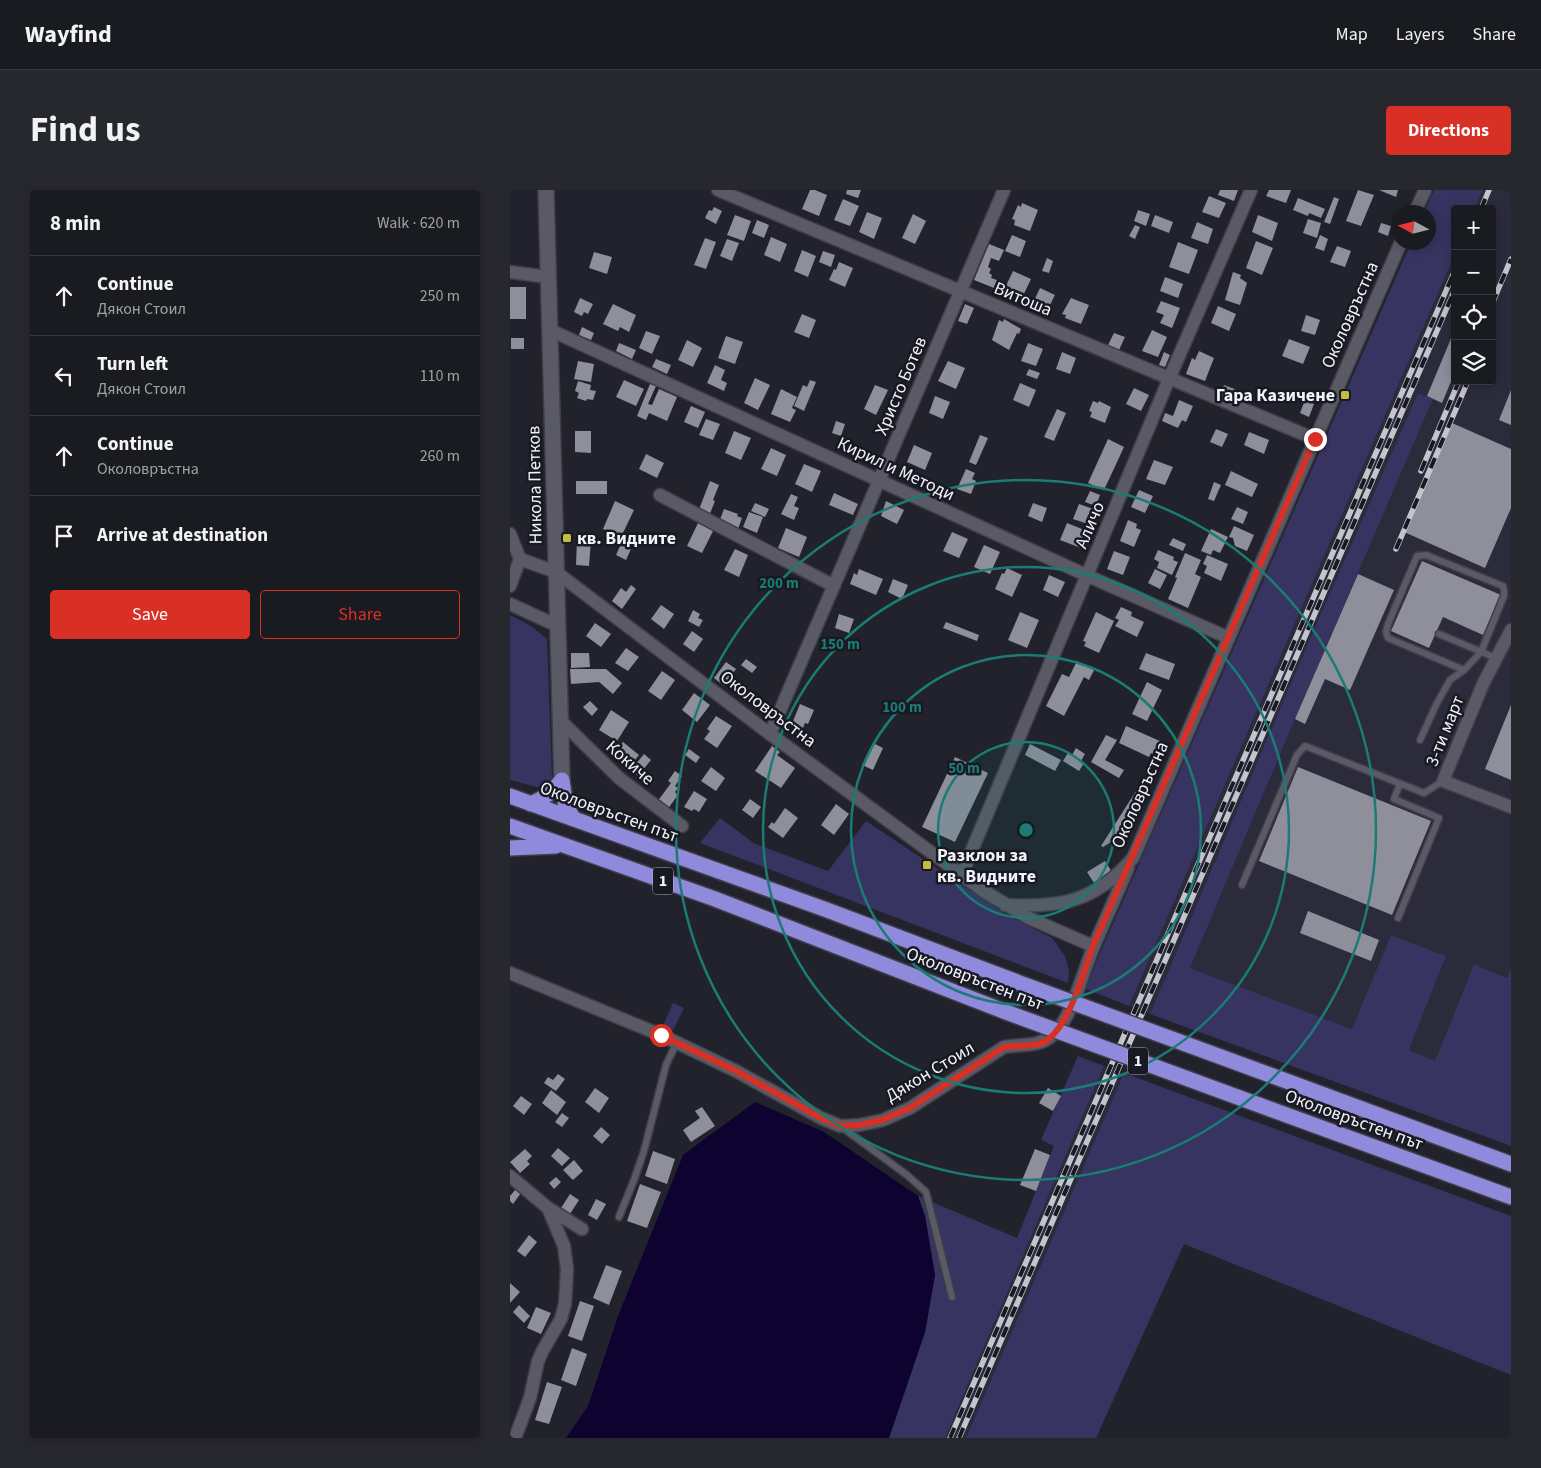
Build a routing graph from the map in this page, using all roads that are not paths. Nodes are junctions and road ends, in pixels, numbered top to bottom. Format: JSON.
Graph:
{"nodes":[{"id":1,"x":546,"y":190,"type":"edge"},
{"id":2,"x":1004,"y":190,"type":"edge"},
{"id":3,"x":1251,"y":190,"type":"edge"},
{"id":4,"x":1424,"y":190,"type":"edge"},
{"id":5,"x":727,"y":192,"type":"edge"},
{"id":6,"x":1418,"y":205,"type":"edge"},
{"id":7,"x":1398,"y":250,"type":"edge"},
{"id":8,"x":510,"y":272,"type":"edge"},
{"id":9,"x":548,"y":277,"type":"junction"},
{"id":10,"x":960,"y":292,"type":"junction"},
{"id":11,"x":550,"y":330,"type":"junction"},
{"id":12,"x":1169,"y":379,"type":"junction"},
{"id":13,"x":1315,"y":439,"type":"junction"},
{"id":14,"x":880,"y":480,"type":"junction"},
{"id":15,"x":660,"y":495,"type":"dead end"},
{"id":16,"x":510,"y":534,"type":"edge"},
{"id":17,"x":520,"y":559,"type":"junction"},
{"id":18,"x":556,"y":572,"type":"junction"},
{"id":19,"x":1088,"y":576,"type":"junction"},
{"id":20,"x":510,"y":586,"type":"edge"},
{"id":21,"x":834,"y":586,"type":"junction"},
{"id":22,"x":510,"y":604,"type":"edge"},
{"id":23,"x":558,"y":626,"type":"junction"},
{"id":24,"x":1511,"y":630,"type":"edge"},
{"id":25,"x":1439,"y":634,"type":"dead end"},
{"id":26,"x":1229,"y":638,"type":"junction"},
{"id":27,"x":1481,"y":652,"type":"junction"},
{"id":28,"x":1496,"y":658,"type":"junction"},
{"id":29,"x":1464,"y":670,"type":"junction"},
{"id":30,"x":560,"y":720,"type":"junction"},
{"id":31,"x":770,"y":734,"type":"junction"},
{"id":32,"x":1420,"y":740,"type":"dead end"},
{"id":33,"x":562,"y":780,"type":"junction"},
{"id":34,"x":1443,"y":781,"type":"junction"},
{"id":35,"x":1400,"y":784,"type":"junction"},
{"id":36,"x":510,"y":796,"type":"edge"},
{"id":37,"x":531,"y":804,"type":"junction"},
{"id":38,"x":1511,"y":807,"type":"edge"},
{"id":39,"x":574,"y":819,"type":"junction"},
{"id":40,"x":510,"y":826,"type":"edge"},
{"id":41,"x":682,"y":826,"type":"dead end"},
{"id":42,"x":566,"y":846,"type":"junction"},
{"id":43,"x":510,"y":848,"type":"edge"},
{"id":44,"x":1133,"y":858,"type":"junction"},
{"id":45,"x":962,"y":874,"type":"junction"},
{"id":46,"x":1242,"y":885,"type":"dead end"},
{"id":47,"x":1005,"y":905,"type":"junction"},
{"id":48,"x":1398,"y":918,"type":"dead end"},
{"id":49,"x":1093,"y":946,"type":"junction"},
{"id":50,"x":510,"y":973,"type":"edge"},
{"id":51,"x":677,"y":1042,"type":"junction"},
{"id":52,"x":840,"y":1126,"type":"junction"},
{"id":53,"x":1511,"y":1164,"type":"edge"},
{"id":54,"x":510,"y":1176,"type":"edge"},
{"id":55,"x":1511,"y":1197,"type":"edge"},
{"id":56,"x":548,"y":1208,"type":"junction"},
{"id":57,"x":619,"y":1216,"type":"dead end"},
{"id":58,"x":582,"y":1229,"type":"dead end"},
{"id":59,"x":952,"y":1297,"type":"dead end"},
{"id":60,"x":515,"y":1438,"type":"edge"}],
"edges":[{"from":1,"to":9,"type":"street","name":"Никола Петков"},
{"from":2,"to":10,"type":"street","name":"Христо Ботев"},
{"from":3,"to":12,"type":"street","name":"Аличо"},
{"from":4,"to":6,"type":"street"},
{"from":5,"to":10,"type":"street","name":"Витоша"},
{"from":7,"to":13,"type":"street","name":"Околовръстна"},
{"from":8,"to":9,"type":"street"},
{"from":9,"to":11,"type":"street","name":"Никола Петков"},
{"from":10,"to":12,"type":"street","name":"Витоша"},
{"from":10,"to":14,"type":"street","name":"Христо Ботев"},
{"from":11,"to":14,"type":"street","name":"Кирил и Методи"},
{"from":11,"to":18,"type":"street","name":"Никола Петков"},
{"from":12,"to":13,"type":"street","name":"Витоша"},
{"from":12,"to":19,"type":"street","name":"Аличо"},
{"from":13,"to":26,"type":"street","name":"Околовръстна"},
{"from":14,"to":19,"type":"street","name":"Кирил и Методи"},
{"from":14,"to":21,"type":"street","name":"Христо Ботев"},
{"from":15,"to":21,"type":"street"},
{"from":16,"to":17,"type":"street"},
{"from":17,"to":18,"type":"street","name":"Околовръстна"},
{"from":17,"to":20,"type":"street"},
{"from":18,"to":23,"type":"street","name":"Никола Петков"},
{"from":18,"to":31,"type":"street","name":"Околовръстна"},
{"from":19,"to":26,"type":"street","name":"Кирил и Методи"},
{"from":19,"to":45,"type":"street","name":"Аличо"},
{"from":21,"to":31,"type":"street","name":"Христо Ботев"},
{"from":22,"to":23,"type":"street"},
{"from":23,"to":30,"type":"street","name":"Никола Петков"},
{"from":24,"to":28,"type":"street","name":"3-ти март"},
{"from":25,"to":27,"type":"lane"},
{"from":26,"to":44,"type":"street","name":"Околовръстна"},
{"from":27,"to":28,"type":"lane"},
{"from":27,"to":29,"type":"lane"},
{"from":27,"to":29,"type":"lane"},
{"from":28,"to":34,"type":"street","name":"3-ти март"},
{"from":29,"to":32,"type":"lane"},
{"from":30,"to":33,"type":"street","name":"Никола Петков"},
{"from":30,"to":41,"type":"street","name":"Кокиче"},
{"from":31,"to":45,"type":"street","name":"Околовръстна"},
{"from":33,"to":37,"type":"highway"},
{"from":33,"to":39,"type":"highway"},
{"from":34,"to":35,"type":"lane"},
{"from":34,"to":38,"type":"street","name":"3-ти март"},
{"from":35,"to":46,"type":"lane"},
{"from":35,"to":48,"type":"lane"},
{"from":36,"to":37,"type":"highway","name":"Околовръстен път","number":"1"},
{"from":37,"to":39,"type":"highway","name":"Околовръстен път","number":"1"},
{"from":39,"to":53,"type":"highway","name":"Околовръстен път","number":"1","bridge":true},
{"from":40,"to":42,"type":"highway","name":"Околовръстен път","number":"1"},
{"from":42,"to":43,"type":"highway"},
{"from":42,"to":55,"type":"highway","name":"Околовръстен път","number":"1","bridge":true},
{"from":44,"to":47,"type":"street","name":"Околовръстна"},
{"from":44,"to":49,"type":"street","name":"Дякон Стоил"},
{"from":45,"to":47,"type":"street","name":"Околовръстна"},
{"from":47,"to":49,"type":"street"},
{"from":49,"to":52,"type":"street","name":"Дякон Стоил"},
{"from":50,"to":51,"type":"street","name":"Дякон Стоил"},
{"from":51,"to":52,"type":"street","name":"Дякон Стоил"},
{"from":51,"to":57,"type":"lane"},
{"from":52,"to":59,"type":"lane"},
{"from":54,"to":56,"type":"street"},
{"from":56,"to":58,"type":"street"},
{"from":56,"to":60,"type":"street"}]}
